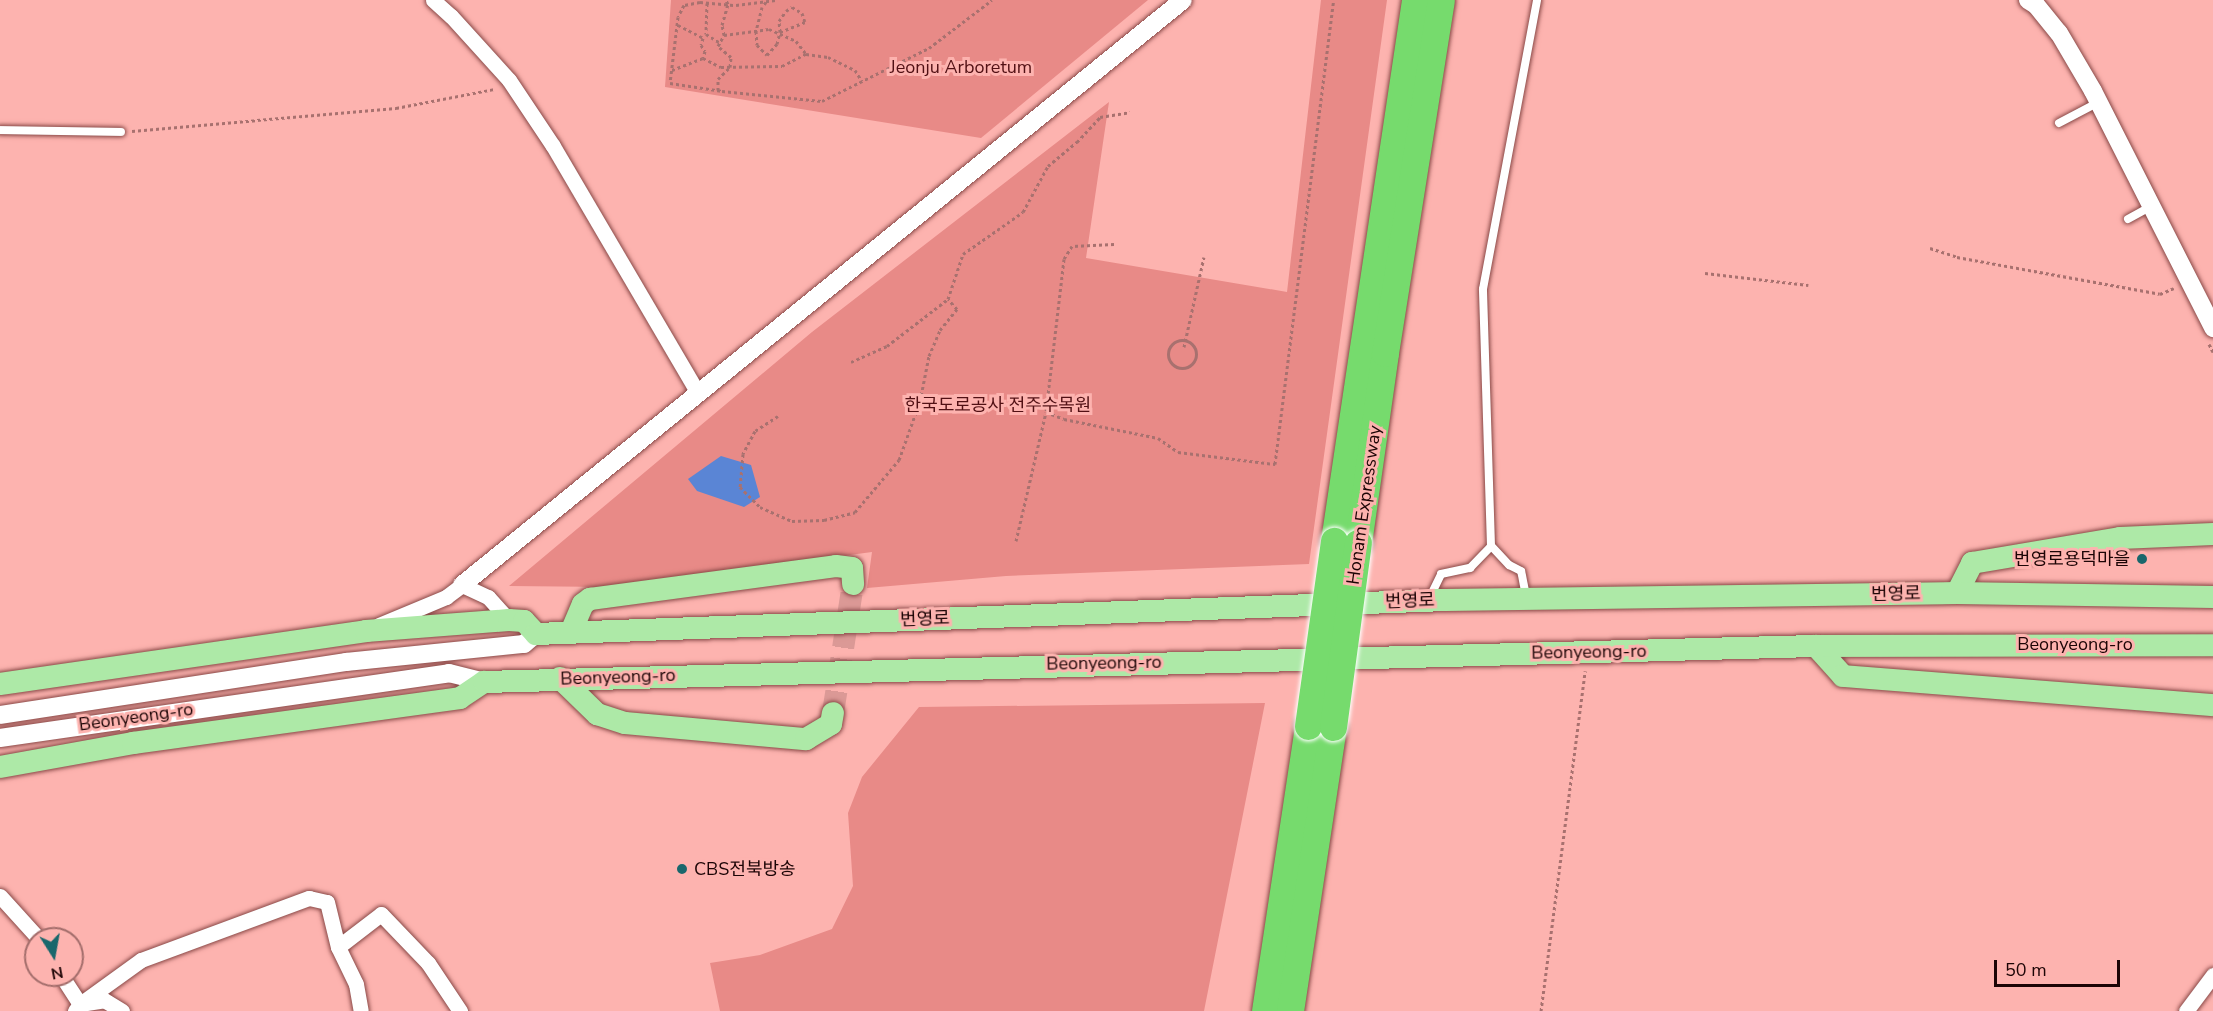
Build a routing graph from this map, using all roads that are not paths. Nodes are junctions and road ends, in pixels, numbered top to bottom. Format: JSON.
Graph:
{"nodes":[{"id":1,"x":433,"y":0,"type":"edge"},
{"id":2,"x":1183,"y":0,"type":"edge"},
{"id":3,"x":1415,"y":0,"type":"edge"},
{"id":4,"x":1441,"y":0,"type":"edge"},
{"id":5,"x":1537,"y":0,"type":"edge"},
{"id":6,"x":2028,"y":0,"type":"edge"},
{"id":7,"x":2099,"y":102,"type":"junction"},
{"id":8,"x":2059,"y":123,"type":"dead end"},
{"id":9,"x":0,"y":130,"type":"edge"},
{"id":10,"x":121,"y":132,"type":"road end"},
{"id":11,"x":2151,"y":206,"type":"junction"},
{"id":12,"x":2128,"y":219,"type":"dead end"},
{"id":13,"x":2213,"y":328,"type":"edge"},
{"id":14,"x":698,"y":393,"type":"junction"},
{"id":15,"x":2213,"y":534,"type":"edge"},
{"id":16,"x":1346,"y":542,"type":"junction"},
{"id":17,"x":1491,"y":546,"type":"junction"},
{"id":18,"x":853,"y":584,"type":"dead end"},
{"id":19,"x":462,"y":585,"type":"junction"},
{"id":20,"x":1957,"y":593,"type":"junction"},
{"id":21,"x":2213,"y":597,"type":"edge"},
{"id":22,"x":1526,"y":599,"type":"junction"},
{"id":23,"x":1428,"y":601,"type":"junction"},
{"id":24,"x":509,"y":620,"type":"junction"},
{"id":25,"x":366,"y":631,"type":"junction"},
{"id":26,"x":572,"y":632,"type":"junction"},
{"id":27,"x":536,"y":634,"type":"junction"},
{"id":28,"x":2213,"y":645,"type":"edge"},
{"id":29,"x":1816,"y":646,"type":"junction"},
{"id":30,"x":560,"y":678,"type":"junction"},
{"id":31,"x":484,"y":682,"type":"junction"},
{"id":32,"x":0,"y":684,"type":"edge"},
{"id":33,"x":2213,"y":705,"type":"edge"},
{"id":34,"x":833,"y":713,"type":"tunnel mouth"},
{"id":35,"x":0,"y":715,"type":"edge"},
{"id":36,"x":1320,"y":727,"type":"junction"},
{"id":37,"x":0,"y":738,"type":"edge"},
{"id":38,"x":0,"y":767,"type":"edge"},
{"id":39,"x":0,"y":896,"type":"edge"},
{"id":40,"x":28,"y":927,"type":"edge"},
{"id":41,"x":338,"y":946,"type":"junction"},
{"id":42,"x":2213,"y":975,"type":"edge"},
{"id":43,"x":67,"y":987,"type":"edge"},
{"id":44,"x":77,"y":1008,"type":"edge"},
{"id":45,"x":122,"y":1011,"type":"edge"},
{"id":46,"x":361,"y":1011,"type":"edge"},
{"id":47,"x":460,"y":1011,"type":"edge"},
{"id":48,"x":1265,"y":1011,"type":"edge"},
{"id":49,"x":1290,"y":1011,"type":"edge"},
{"id":50,"x":2186,"y":1011,"type":"edge"}],
"edges":[{"from":1,"to":14,"type":"street"},
{"from":2,"to":14,"type":"street"},
{"from":3,"to":16,"type":"highway","name":"Honam Expressway"},
{"from":4,"to":16,"type":"highway","name":"Honam Expressway"},
{"from":5,"to":17,"type":"lane"},
{"from":6,"to":7,"type":"street"},
{"from":7,"to":8,"type":"lane"},
{"from":7,"to":11,"type":"street"},
{"from":9,"to":10,"type":"lane"},
{"from":11,"to":12,"type":"lane"},
{"from":11,"to":13,"type":"street"},
{"from":14,"to":19,"type":"street"},
{"from":15,"to":20,"type":"main road"},
{"from":16,"to":36,"type":"highway","name":"Honam Expressway","bridge":true},
{"from":17,"to":22,"type":"lane"},
{"from":17,"to":23,"type":"lane"},
{"from":18,"to":26,"type":"main road"},
{"from":19,"to":24,"type":"street"},
{"from":19,"to":25,"type":"street"},
{"from":20,"to":21,"type":"main road","name":"번영로"},
{"from":20,"to":22,"type":"main road","name":"번영로"},
{"from":22,"to":23,"type":"main road","name":"번영로"},
{"from":23,"to":26,"type":"main road","name":"번영로"},
{"from":24,"to":25,"type":"main road"},
{"from":24,"to":27,"type":"main road"},
{"from":25,"to":32,"type":"main road"},
{"from":26,"to":27,"type":"main road","name":"번영로"},
{"from":27,"to":35,"type":"street","name":"Beonyeong-ro"},
{"from":28,"to":29,"type":"main road","name":"Beonyeong-ro"},
{"from":29,"to":30,"type":"main road","name":"Beonyeong-ro"},
{"from":29,"to":33,"type":"main road"},
{"from":30,"to":31,"type":"main road","name":"Beonyeong-ro"},
{"from":30,"to":34,"type":"main road"},
{"from":31,"to":37,"type":"street","name":"Beonyeong-ro"},
{"from":31,"to":38,"type":"main road"},
{"from":36,"to":48,"type":"highway","name":"Honam Expressway"},
{"from":36,"to":49,"type":"highway","name":"Honam Expressway"},
{"from":39,"to":40,"type":"street"},
{"from":41,"to":44,"type":"street"},
{"from":41,"to":46,"type":"street"},
{"from":41,"to":47,"type":"street"},
{"from":42,"to":50,"type":"street"},
{"from":43,"to":44,"type":"street"},
{"from":44,"to":45,"type":"street"}]}
